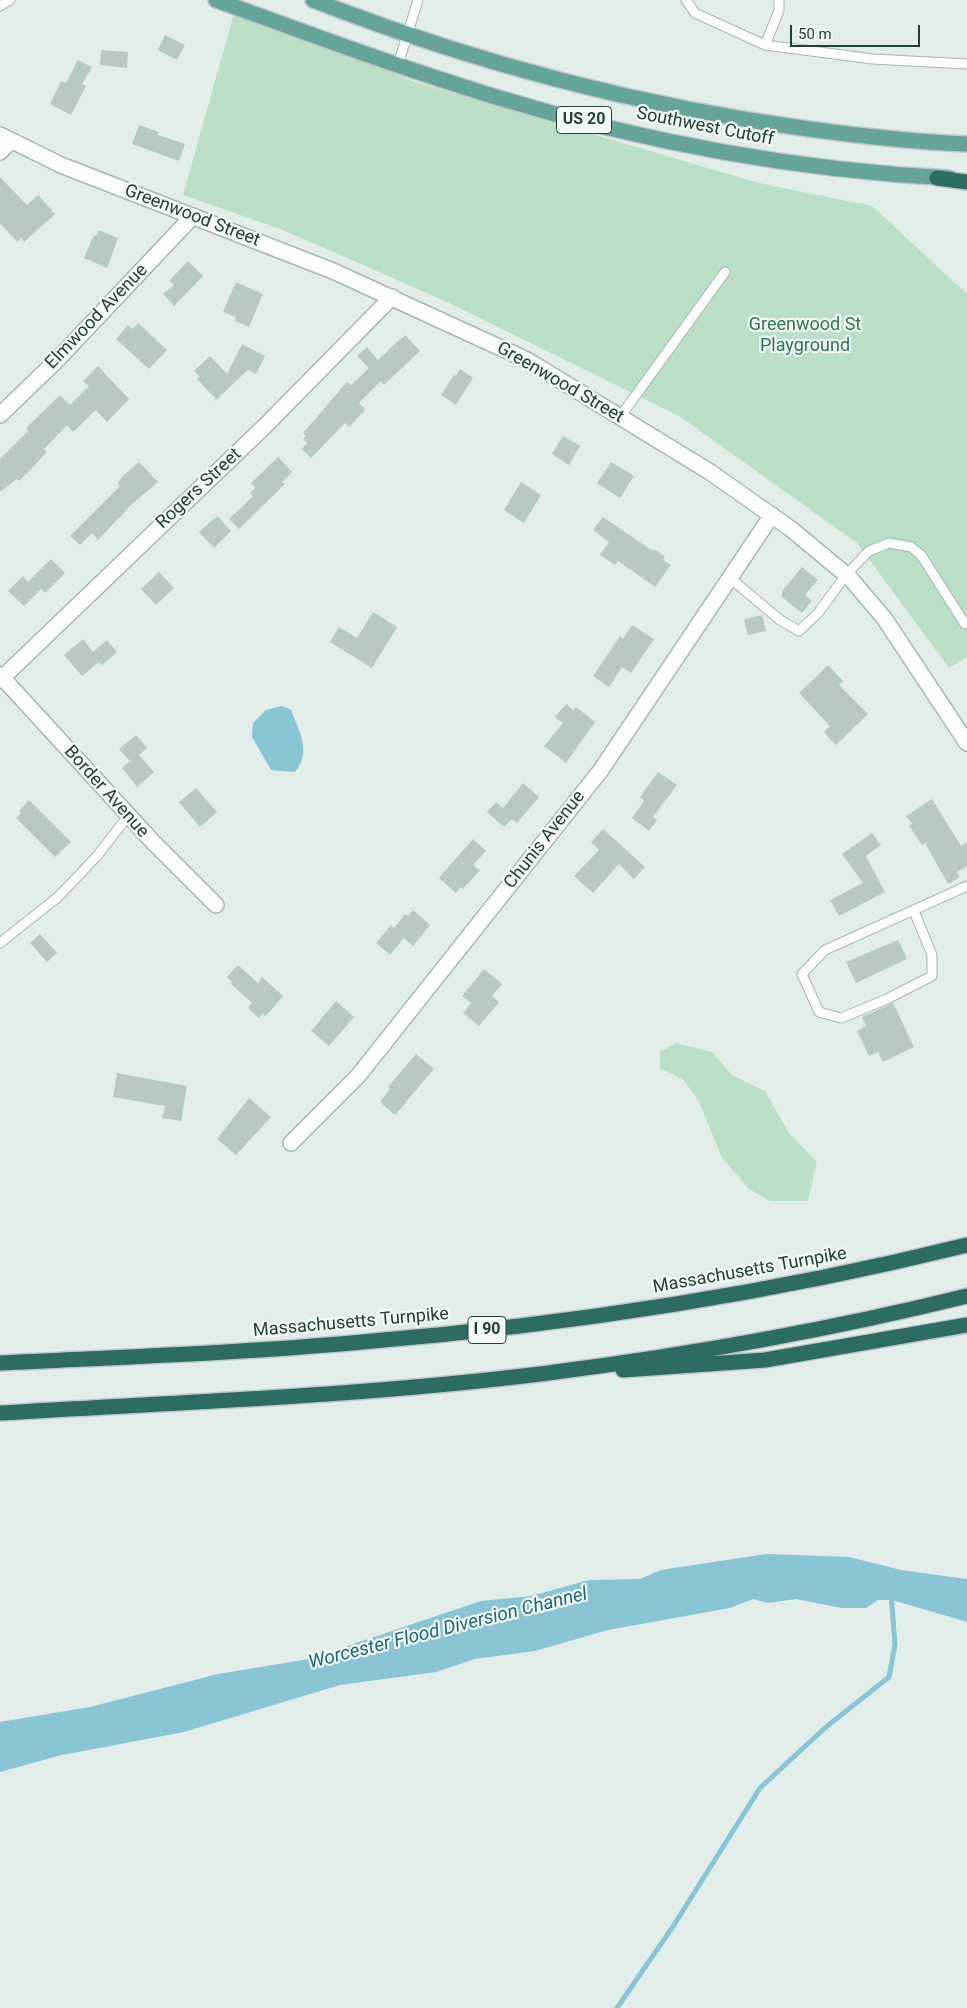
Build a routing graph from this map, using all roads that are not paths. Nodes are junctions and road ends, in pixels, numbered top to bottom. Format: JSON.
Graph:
{"nodes":[{"id":1,"x":10,"y":0,"type":"edge"},
{"id":2,"x":216,"y":0,"type":"edge"},
{"id":3,"x":312,"y":0,"type":"edge"},
{"id":4,"x":418,"y":0,"type":"edge"},
{"id":5,"x":686,"y":0,"type":"edge"},
{"id":6,"x":783,"y":1,"type":"edge"},
{"id":7,"x":0,"y":6,"type":"edge"},
{"id":8,"x":408,"y":35,"type":"junction"},
{"id":9,"x":765,"y":45,"type":"junction"},
{"id":10,"x":967,"y":64,"type":"edge"},
{"id":11,"x":398,"y":65,"type":"junction"},
{"id":12,"x":5,"y":138,"type":"edge"},
{"id":13,"x":967,"y":144,"type":"edge"},
{"id":14,"x":0,"y":152,"type":"edge"},
{"id":15,"x":937,"y":178,"type":"joint"},
{"id":16,"x":967,"y":180,"type":"edge"},
{"id":17,"x":193,"y":216,"type":"junction"},
{"id":18,"x":725,"y":272,"type":"dead end"},
{"id":19,"x":392,"y":297,"type":"junction"},
{"id":20,"x":0,"y":415,"type":"edge"},
{"id":21,"x":620,"y":417,"type":"junction"},
{"id":22,"x":772,"y":515,"type":"junction"},
{"id":23,"x":846,"y":575,"type":"junction"},
{"id":24,"x":730,"y":578,"type":"junction"},
{"id":25,"x":965,"y":624,"type":"dead end"},
{"id":26,"x":1,"y":677,"type":"edge"},
{"id":27,"x":967,"y":742,"type":"edge"},
{"id":28,"x":128,"y":816,"type":"junction"},
{"id":29,"x":967,"y":886,"type":"edge"},
{"id":30,"x":216,"y":904,"type":"dead end"},
{"id":31,"x":914,"y":912,"type":"junction"},
{"id":32,"x":0,"y":943,"type":"edge"},
{"id":33,"x":291,"y":1143,"type":"dead end"},
{"id":34,"x":967,"y":1245,"type":"edge"},
{"id":35,"x":967,"y":1296,"type":"edge"},
{"id":36,"x":967,"y":1325,"type":"edge"},
{"id":37,"x":0,"y":1363,"type":"edge"},
{"id":38,"x":547,"y":1373,"type":"junction"},
{"id":39,"x":0,"y":1413,"type":"edge"}],
"edges":[{"from":1,"to":7,"type":"lane"},
{"from":2,"to":11,"type":"main road","name":"Southwest Cutoff","number":"US 20"},
{"from":3,"to":8,"type":"main road","name":"Southwest Cutoff","number":"US 20"},
{"from":4,"to":8,"type":"lane"},
{"from":5,"to":9,"type":"lane"},
{"from":6,"to":9,"type":"lane"},
{"from":8,"to":11,"type":"lane"},
{"from":8,"to":13,"type":"main road","name":"Southwest Cutoff","number":"US 20"},
{"from":9,"to":10,"type":"lane"},
{"from":11,"to":15,"type":"main road","name":"Southwest Cutoff","number":"US 20"},
{"from":12,"to":14,"type":"street"},
{"from":12,"to":17,"type":"street","name":"Greenwood Street"},
{"from":15,"to":16,"type":"highway"},
{"from":17,"to":19,"type":"street","name":"Greenwood Street"},
{"from":17,"to":20,"type":"street","name":"Elmwood Avenue"},
{"from":18,"to":21,"type":"lane"},
{"from":19,"to":21,"type":"street","name":"Greenwood Street"},
{"from":19,"to":26,"type":"street","name":"Rogers Street"},
{"from":21,"to":22,"type":"street","name":"Greenwood Street"},
{"from":22,"to":23,"type":"street","name":"Greenwood Street"},
{"from":22,"to":24,"type":"street","name":"Chunis Avenue"},
{"from":23,"to":24,"type":"lane"},
{"from":23,"to":25,"type":"lane"},
{"from":23,"to":27,"type":"street","name":"Greenwood Street"},
{"from":24,"to":33,"type":"street","name":"Chunis Avenue"},
{"from":26,"to":28,"type":"street","name":"Border Avenue"},
{"from":28,"to":30,"type":"street","name":"Border Avenue"},
{"from":28,"to":32,"type":"lane"},
{"from":29,"to":31,"type":"lane"},
{"from":31,"to":31,"type":"lane"},
{"from":34,"to":37,"type":"highway","name":"Massachusetts Turnpike","number":"I 90"},
{"from":35,"to":38,"type":"highway"},
{"from":36,"to":38,"type":"highway"},
{"from":38,"to":39,"type":"highway"}]}
